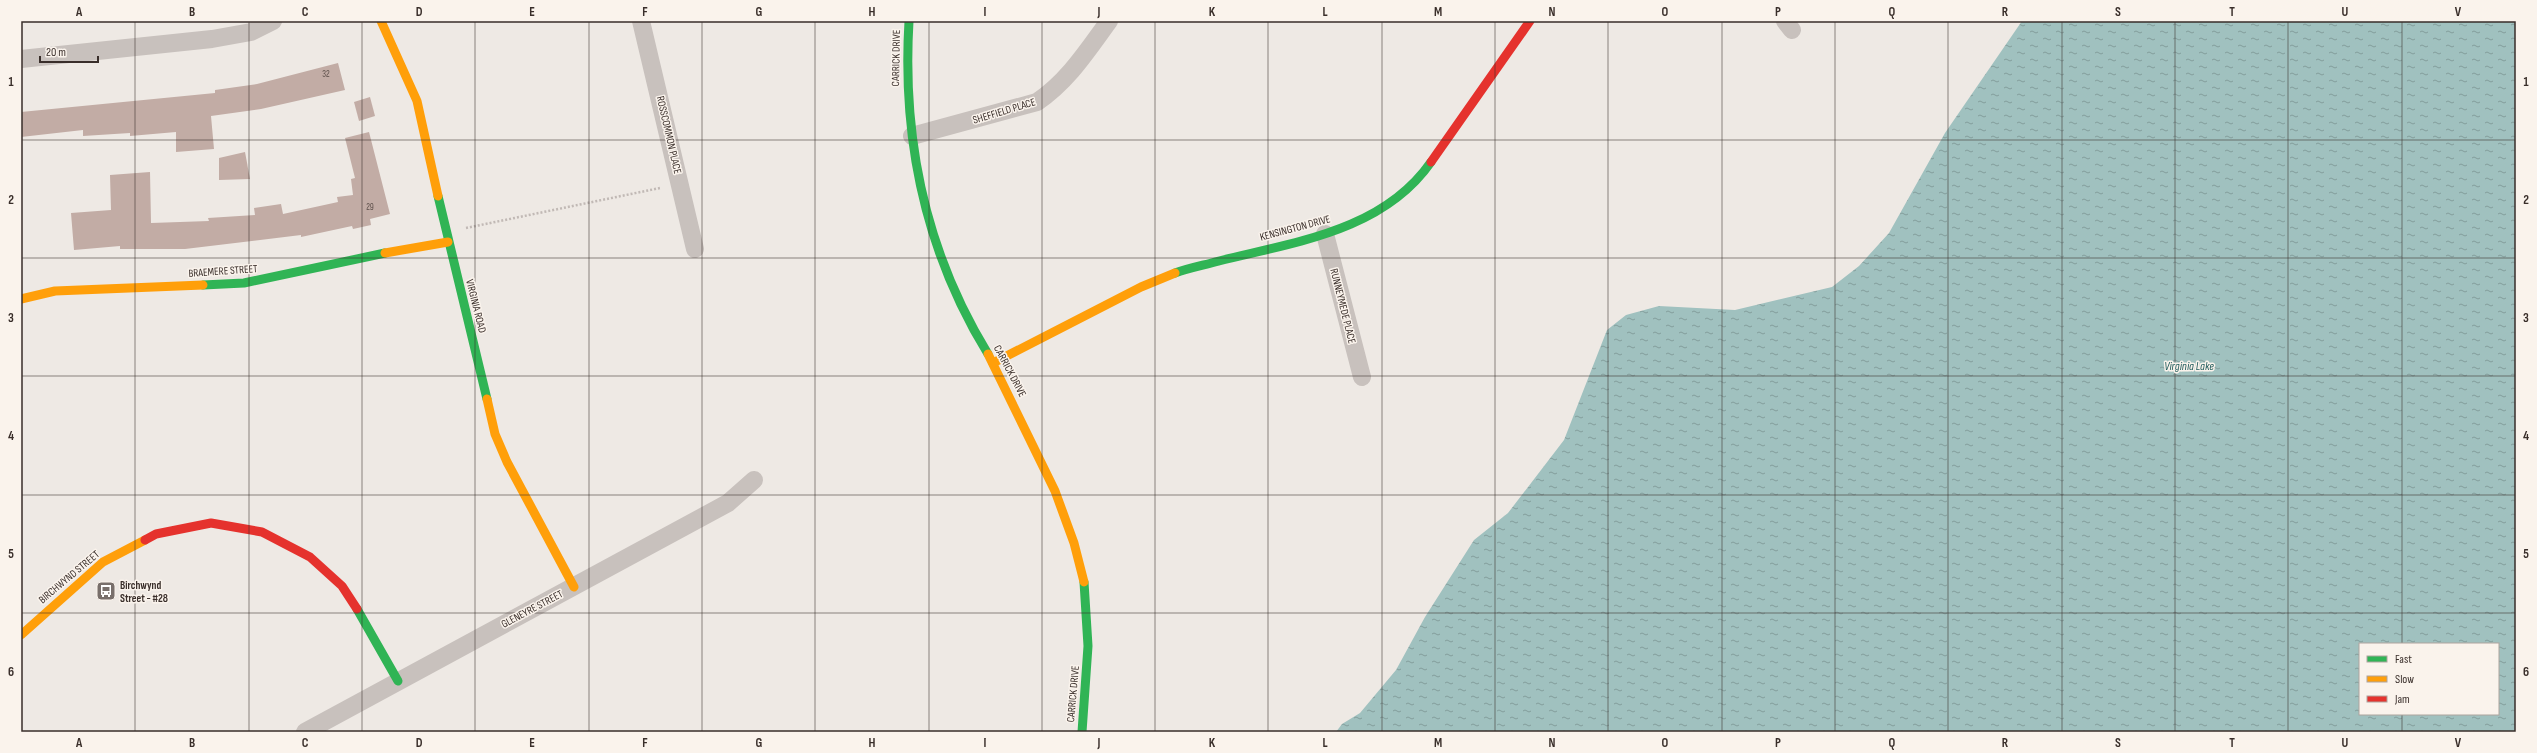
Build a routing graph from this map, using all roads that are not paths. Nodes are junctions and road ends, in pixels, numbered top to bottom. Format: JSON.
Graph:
{"nodes":[{"id":1,"x":273,"y":21,"type":"edge"},
{"id":2,"x":381,"y":21,"type":"edge"},
{"id":3,"x":641,"y":21,"type":"edge"},
{"id":4,"x":909,"y":21,"type":"edge"},
{"id":5,"x":1109,"y":21,"type":"edge"},
{"id":6,"x":1530,"y":21,"type":"edge"},
{"id":7,"x":21,"y":59,"type":"edge"},
{"id":8,"x":912,"y":136,"type":"junction"},
{"id":9,"x":1325,"y":234,"type":"junction"},
{"id":10,"x":448,"y":242,"type":"junction"},
{"id":11,"x":695,"y":249,"type":"dead end"},
{"id":12,"x":21,"y":299,"type":"edge"},
{"id":13,"x":993,"y":363,"type":"junction"},
{"id":14,"x":1362,"y":377,"type":"dead end"},
{"id":15,"x":754,"y":480,"type":"dead end"},
{"id":16,"x":574,"y":586,"type":"junction"},
{"id":17,"x":21,"y":635,"type":"edge"},
{"id":18,"x":398,"y":681,"type":"junction"},
{"id":19,"x":305,"y":732,"type":"edge"},
{"id":20,"x":1082,"y":732,"type":"edge"}],
"edges":[{"from":1,"to":7,"type":"street"},
{"from":2,"to":10,"type":"street","name":"VIRGINIA ROAD"},
{"from":3,"to":11,"type":"street","name":"ROSSCOMMON PLACE"},
{"from":4,"to":8,"type":"street","name":"CARRICK DRIVE"},
{"from":5,"to":8,"type":"street","name":"SHEFFIELD PLACE"},
{"from":6,"to":9,"type":"street","name":"KENSINGTON DRIVE"},
{"from":8,"to":13,"type":"street","name":"CARRICK DRIVE"},
{"from":9,"to":13,"type":"street","name":"KENSINGTON DRIVE"},
{"from":9,"to":14,"type":"street","name":"RUNNEYMEDE PLACE"},
{"from":10,"to":12,"type":"street","name":"BRAEMERE STREET"},
{"from":10,"to":16,"type":"street","name":"VIRGINIA ROAD"},
{"from":13,"to":20,"type":"street","name":"CARRICK DRIVE"},
{"from":15,"to":16,"type":"street","name":"GLENEYRE STREET"},
{"from":16,"to":18,"type":"street","name":"GLENEYRE STREET"},
{"from":17,"to":18,"type":"street","name":"BIRCHWYND STREET"},
{"from":18,"to":19,"type":"street","name":"GLENEYRE STREET"}]}
